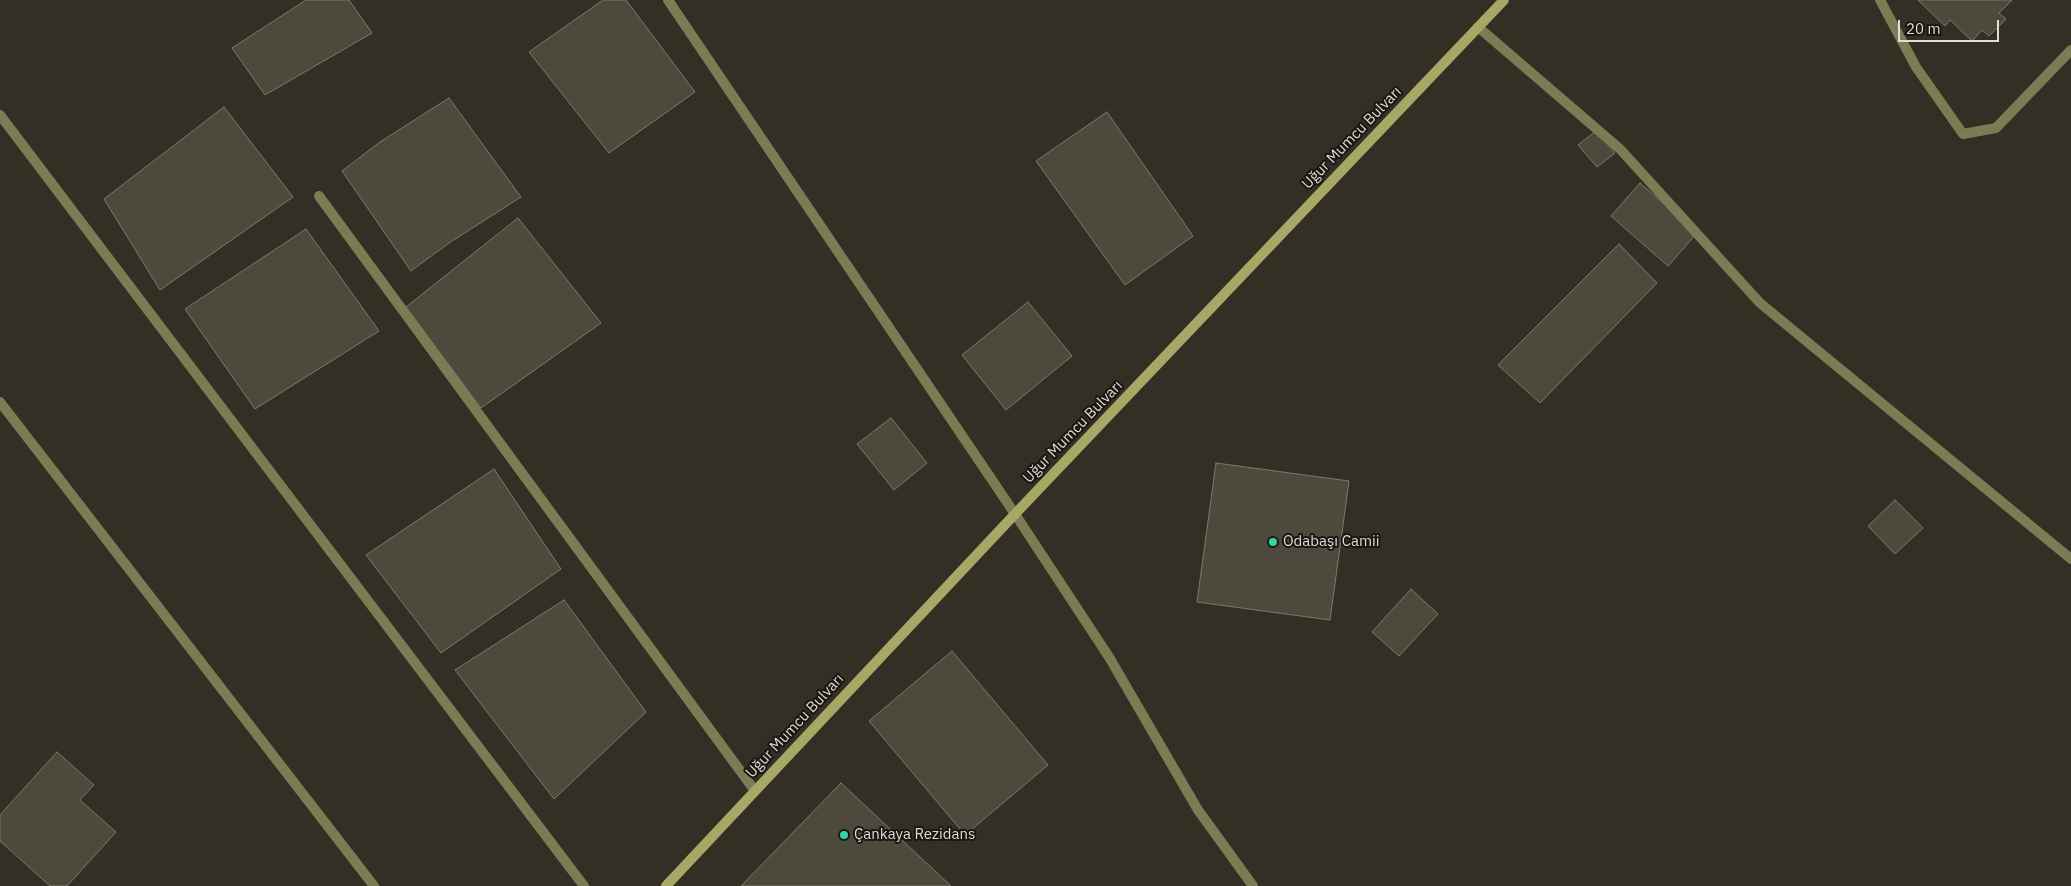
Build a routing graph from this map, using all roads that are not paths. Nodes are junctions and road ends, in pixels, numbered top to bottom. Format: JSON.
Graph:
{"nodes":[{"id":1,"x":668,"y":0,"type":"edge"},
{"id":2,"x":1504,"y":0,"type":"edge"},
{"id":3,"x":1880,"y":0,"type":"edge"},
{"id":4,"x":1478,"y":27,"type":"junction"},
{"id":5,"x":2071,"y":50,"type":"edge"},
{"id":6,"x":0,"y":115,"type":"edge"},
{"id":7,"x":319,"y":196,"type":"dead end"},
{"id":8,"x":0,"y":402,"type":"edge"},
{"id":9,"x":1015,"y":514,"type":"junction"},
{"id":10,"x":2071,"y":559,"type":"edge"},
{"id":11,"x":756,"y":791,"type":"junction"},
{"id":12,"x":374,"y":886,"type":"edge"},
{"id":13,"x":584,"y":886,"type":"edge"},
{"id":14,"x":666,"y":886,"type":"edge"},
{"id":15,"x":1253,"y":886,"type":"edge"}],
"edges":[{"from":1,"to":9,"type":"street"},
{"from":2,"to":4,"type":"street","name":"Uğur Mumcu Bulvarı"},
{"from":3,"to":5,"type":"street"},
{"from":4,"to":9,"type":"street","name":"Uğur Mumcu Bulvarı"},
{"from":4,"to":10,"type":"street"},
{"from":6,"to":13,"type":"street"},
{"from":7,"to":11,"type":"street"},
{"from":8,"to":12,"type":"street"},
{"from":9,"to":11,"type":"street","name":"Uğur Mumcu Bulvarı"},
{"from":9,"to":15,"type":"street"},
{"from":11,"to":14,"type":"street","name":"Uğur Mumcu Bulvarı"}]}
